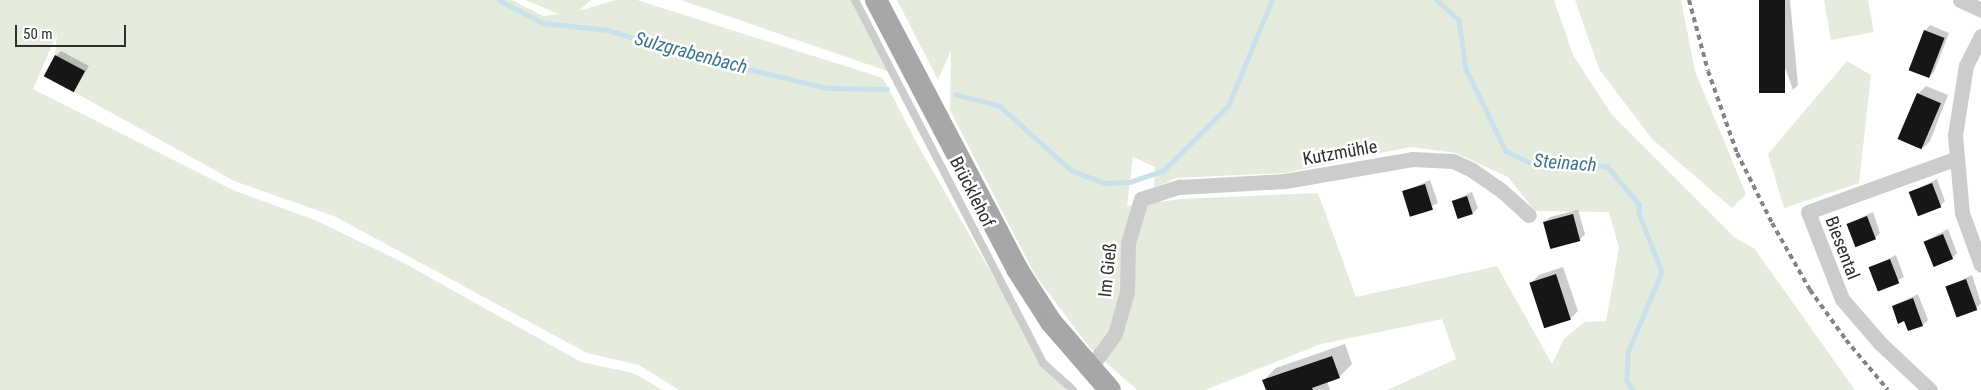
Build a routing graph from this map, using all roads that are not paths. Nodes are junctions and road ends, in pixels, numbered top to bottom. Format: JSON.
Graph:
{"nodes":[{"id":1,"x":855,"y":0,"type":"edge"},
{"id":2,"x":876,"y":0,"type":"edge"},
{"id":3,"x":1960,"y":0,"type":"edge"},
{"id":4,"x":1981,"y":10,"type":"edge"},
{"id":5,"x":1981,"y":36,"type":"edge"},
{"id":6,"x":1957,"y":158,"type":"junction"},
{"id":7,"x":1141,"y":199,"type":"joint"},
{"id":8,"x":1529,"y":215,"type":"dead end"},
{"id":9,"x":1981,"y":265,"type":"edge"},
{"id":10,"x":1090,"y":368,"type":"junction"},
{"id":11,"x":1073,"y":390,"type":"edge"},
{"id":12,"x":1110,"y":390,"type":"edge"},
{"id":13,"x":1930,"y":390,"type":"edge"}],
"edges":[{"from":1,"to":11,"type":"lane","name":"Brücklehof"},
{"from":2,"to":10,"type":"main road"},
{"from":3,"to":4,"type":"street"},
{"from":5,"to":6,"type":"street"},
{"from":6,"to":9,"type":"street"},
{"from":6,"to":13,"type":"street","name":"Biesental"},
{"from":7,"to":8,"type":"street","name":"Kutzmühle"},
{"from":7,"to":10,"type":"street","name":"Im Gieß"},
{"from":10,"to":12,"type":"main road"}]}
